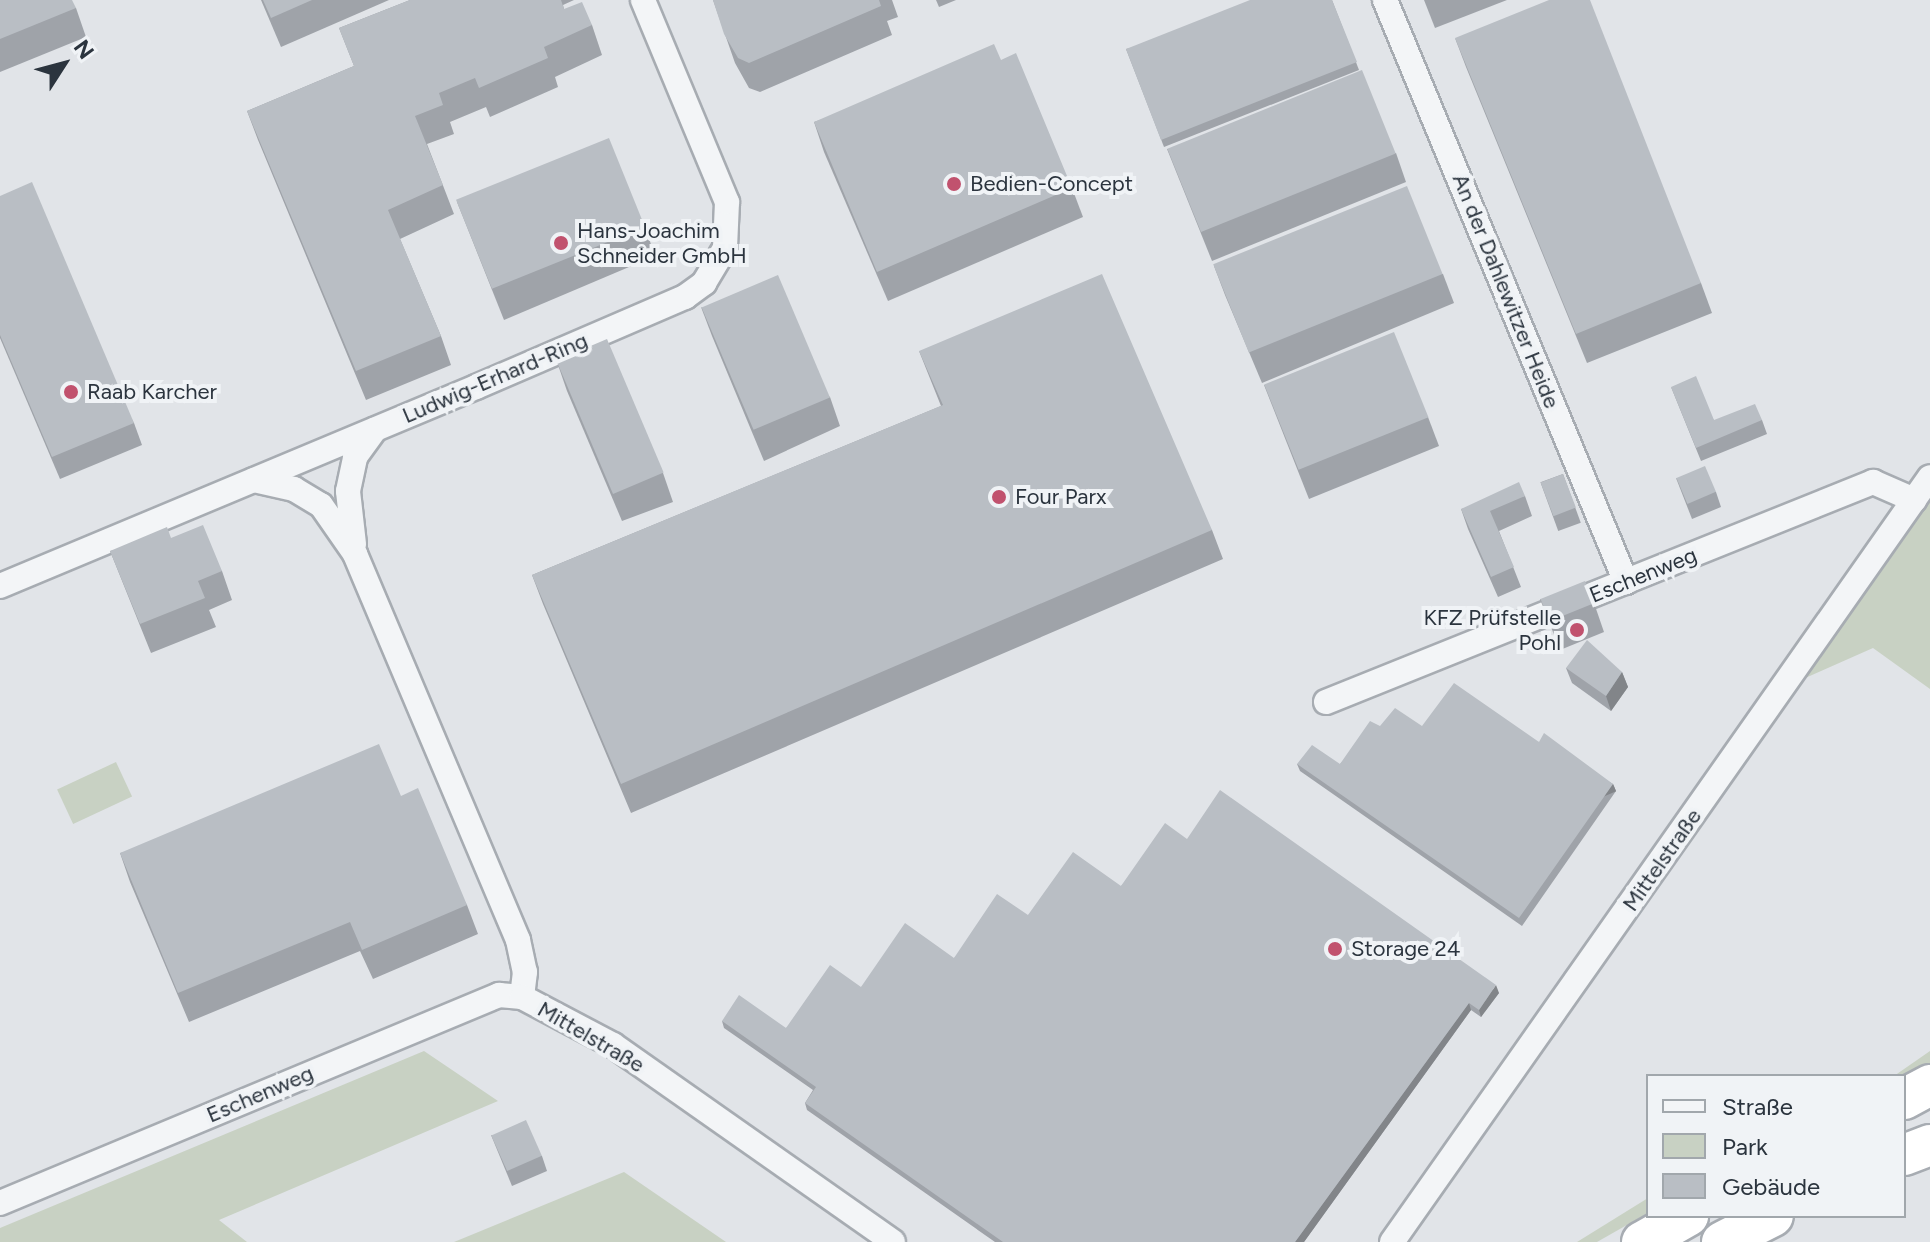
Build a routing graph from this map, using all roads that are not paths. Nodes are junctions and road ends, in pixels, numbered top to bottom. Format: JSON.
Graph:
{"nodes":[{"id":1,"x":643,"y":0,"type":"edge"},
{"id":2,"x":1385,"y":0,"type":"edge"},
{"id":3,"x":375,"y":429,"type":"junction"},
{"id":4,"x":1930,"y":477,"type":"edge"},
{"id":5,"x":254,"y":480,"type":"junction"},
{"id":6,"x":1914,"y":500,"type":"junction"},
{"id":7,"x":355,"y":554,"type":"junction"},
{"id":8,"x":1626,"y":582,"type":"junction"},
{"id":9,"x":0,"y":586,"type":"edge"},
{"id":10,"x":1326,"y":702,"type":"dead end"},
{"id":11,"x":522,"y":997,"type":"junction"},
{"id":12,"x":1930,"y":1085,"type":"edge"},
{"id":13,"x":1906,"y":1098,"type":"edge"},
{"id":14,"x":1930,"y":1106,"type":"edge"},
{"id":15,"x":1906,"y":1115,"type":"edge"},
{"id":16,"x":1930,"y":1145,"type":"edge"},
{"id":17,"x":1906,"y":1154,"type":"edge"},
{"id":18,"x":0,"y":1203,"type":"edge"},
{"id":19,"x":1684,"y":1218,"type":"edge"},
{"id":20,"x":1769,"y":1218,"type":"edge"},
{"id":21,"x":893,"y":1242,"type":"edge"},
{"id":22,"x":1392,"y":1242,"type":"edge"},
{"id":23,"x":1642,"y":1242,"type":"edge"},
{"id":24,"x":1722,"y":1242,"type":"edge"}],
"edges":[{"from":1,"to":3,"type":"street","name":"Ludwig-Erhard-Ring"},
{"from":2,"to":8,"type":"street","name":"An der Dahlewitzer Heide"},
{"from":3,"to":5,"type":"street","name":"Ludwig-Erhard-Ring"},
{"from":3,"to":7,"type":"street","name":"Mittelstraße"},
{"from":4,"to":6,"type":"street","name":"Mittelstraße"},
{"from":5,"to":7,"type":"street","name":"Mittelstraße"},
{"from":5,"to":9,"type":"street","name":"Ludwig-Erhard-Ring"},
{"from":6,"to":8,"type":"street","name":"Eschenweg"},
{"from":6,"to":22,"type":"street","name":"Mittelstraße"},
{"from":7,"to":11,"type":"street","name":"Mittelstraße"},
{"from":8,"to":10,"type":"street","name":"Eschenweg"},
{"from":11,"to":18,"type":"street","name":"Eschenweg"},
{"from":11,"to":21,"type":"street","name":"Mittelstraße"},
{"from":12,"to":13,"type":"highway"},
{"from":14,"to":15,"type":"highway"},
{"from":16,"to":17,"type":"highway"},
{"from":19,"to":23,"type":"highway"},
{"from":20,"to":24,"type":"highway"}]}
